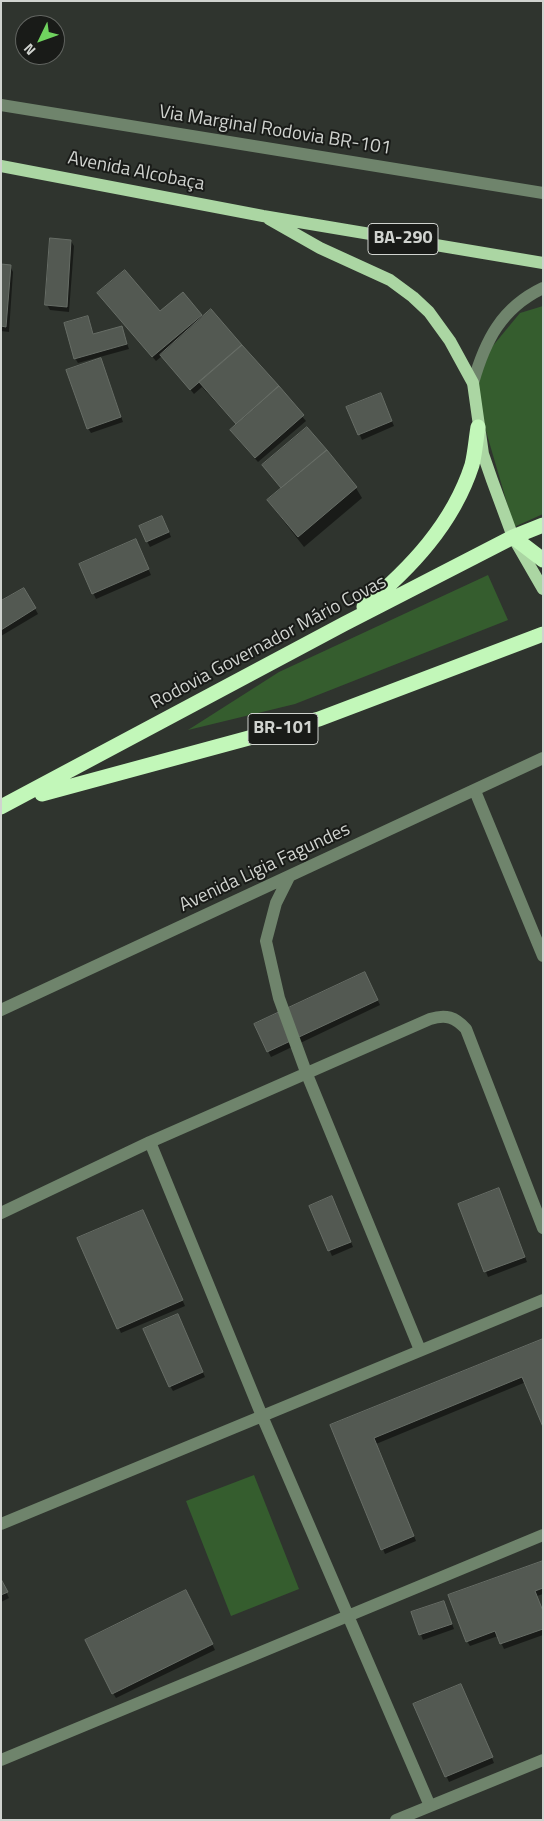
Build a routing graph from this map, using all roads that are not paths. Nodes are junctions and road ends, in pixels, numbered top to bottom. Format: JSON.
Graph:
{"nodes":[{"id":1,"x":1,"y":105,"type":"edge"},
{"id":2,"x":1,"y":166,"type":"edge"},
{"id":3,"x":543,"y":193,"type":"edge"},
{"id":4,"x":263,"y":216,"type":"junction"},
{"id":5,"x":543,"y":263,"type":"edge"},
{"id":6,"x":543,"y":288,"type":"edge"},
{"id":7,"x":473,"y":382,"type":"junction"},
{"id":8,"x":478,"y":427,"type":"junction"},
{"id":9,"x":543,"y":526,"type":"edge"},
{"id":10,"x":513,"y":538,"type":"junction"},
{"id":11,"x":543,"y":560,"type":"edge"},
{"id":12,"x":543,"y":589,"type":"edge"},
{"id":13,"x":344,"y":624,"type":"junction"},
{"id":14,"x":543,"y":634,"type":"edge"},
{"id":15,"x":543,"y":758,"type":"edge"},
{"id":16,"x":475,"y":791,"type":"junction"},
{"id":17,"x":17,"y":801,"type":"junction"},
{"id":18,"x":1,"y":807,"type":"edge"},
{"id":19,"x":289,"y":877,"type":"junction"},
{"id":20,"x":543,"y":956,"type":"edge"},
{"id":21,"x":1,"y":1010,"type":"edge"},
{"id":22,"x":306,"y":1072,"type":"junction"},
{"id":23,"x":150,"y":1142,"type":"junction"},
{"id":24,"x":1,"y":1212,"type":"edge"},
{"id":25,"x":543,"y":1228,"type":"edge"},
{"id":26,"x":543,"y":1300,"type":"edge"},
{"id":27,"x":420,"y":1350,"type":"junction"},
{"id":28,"x":262,"y":1416,"type":"junction"},
{"id":29,"x":1,"y":1524,"type":"edge"},
{"id":30,"x":543,"y":1534,"type":"edge"},
{"id":31,"x":349,"y":1615,"type":"junction"},
{"id":32,"x":1,"y":1760,"type":"edge"},
{"id":33,"x":543,"y":1760,"type":"edge"},
{"id":34,"x":430,"y":1806,"type":"junction"},
{"id":35,"x":396,"y":1820,"type":"edge"}],
"edges":[{"from":1,"to":3,"type":"street","name":"Via Marginal Rodovia BR-101"},
{"from":2,"to":4,"type":"main road","name":"Avenida Alcobaça","number":"BA-290"},
{"from":4,"to":5,"type":"main road","name":"Avenida Alcobaça","number":"BA-290"},
{"from":4,"to":7,"type":"main road","name":"Avenida Alcobaça","number":"BA-290"},
{"from":6,"to":7,"type":"street"},
{"from":7,"to":8,"type":"main road","name":"Avenida Alcobaça"},
{"from":8,"to":10,"type":"main road","name":"Avenida Alcobaça"},
{"from":8,"to":13,"type":"highway"},
{"from":9,"to":10,"type":"highway","name":"Rodovia Governador Mário Covas","number":"BR-101"},
{"from":10,"to":11,"type":"highway"},
{"from":10,"to":12,"type":"main road","name":"Avenida Alcobaça"},
{"from":10,"to":13,"type":"highway","name":"Rodovia Governador Mário Covas","number":"BR-101"},
{"from":13,"to":17,"type":"highway","name":"Rodovia Governador Mário Covas","number":"BR-101"},
{"from":14,"to":17,"type":"highway","name":"Rodovia Governador Mário Covas","number":"BR-101"},
{"from":15,"to":16,"type":"street","name":"Avenida Ligia Fagundes"},
{"from":16,"to":19,"type":"street","name":"Avenida Ligia Fagundes"},
{"from":16,"to":20,"type":"street"},
{"from":17,"to":18,"type":"highway","name":"Rodovia Governador Mário Covas","number":"BR-101"},
{"from":19,"to":21,"type":"street","name":"Avenida Ligia Fagundes"},
{"from":19,"to":22,"type":"street"},
{"from":22,"to":23,"type":"street"},
{"from":22,"to":25,"type":"street"},
{"from":22,"to":27,"type":"street"},
{"from":23,"to":24,"type":"street"},
{"from":23,"to":28,"type":"street"},
{"from":26,"to":27,"type":"street"},
{"from":27,"to":28,"type":"street"},
{"from":28,"to":29,"type":"street"},
{"from":28,"to":31,"type":"street"},
{"from":30,"to":31,"type":"street"},
{"from":31,"to":32,"type":"street"},
{"from":31,"to":34,"type":"street"},
{"from":33,"to":34,"type":"street"},
{"from":34,"to":35,"type":"street"}]}
